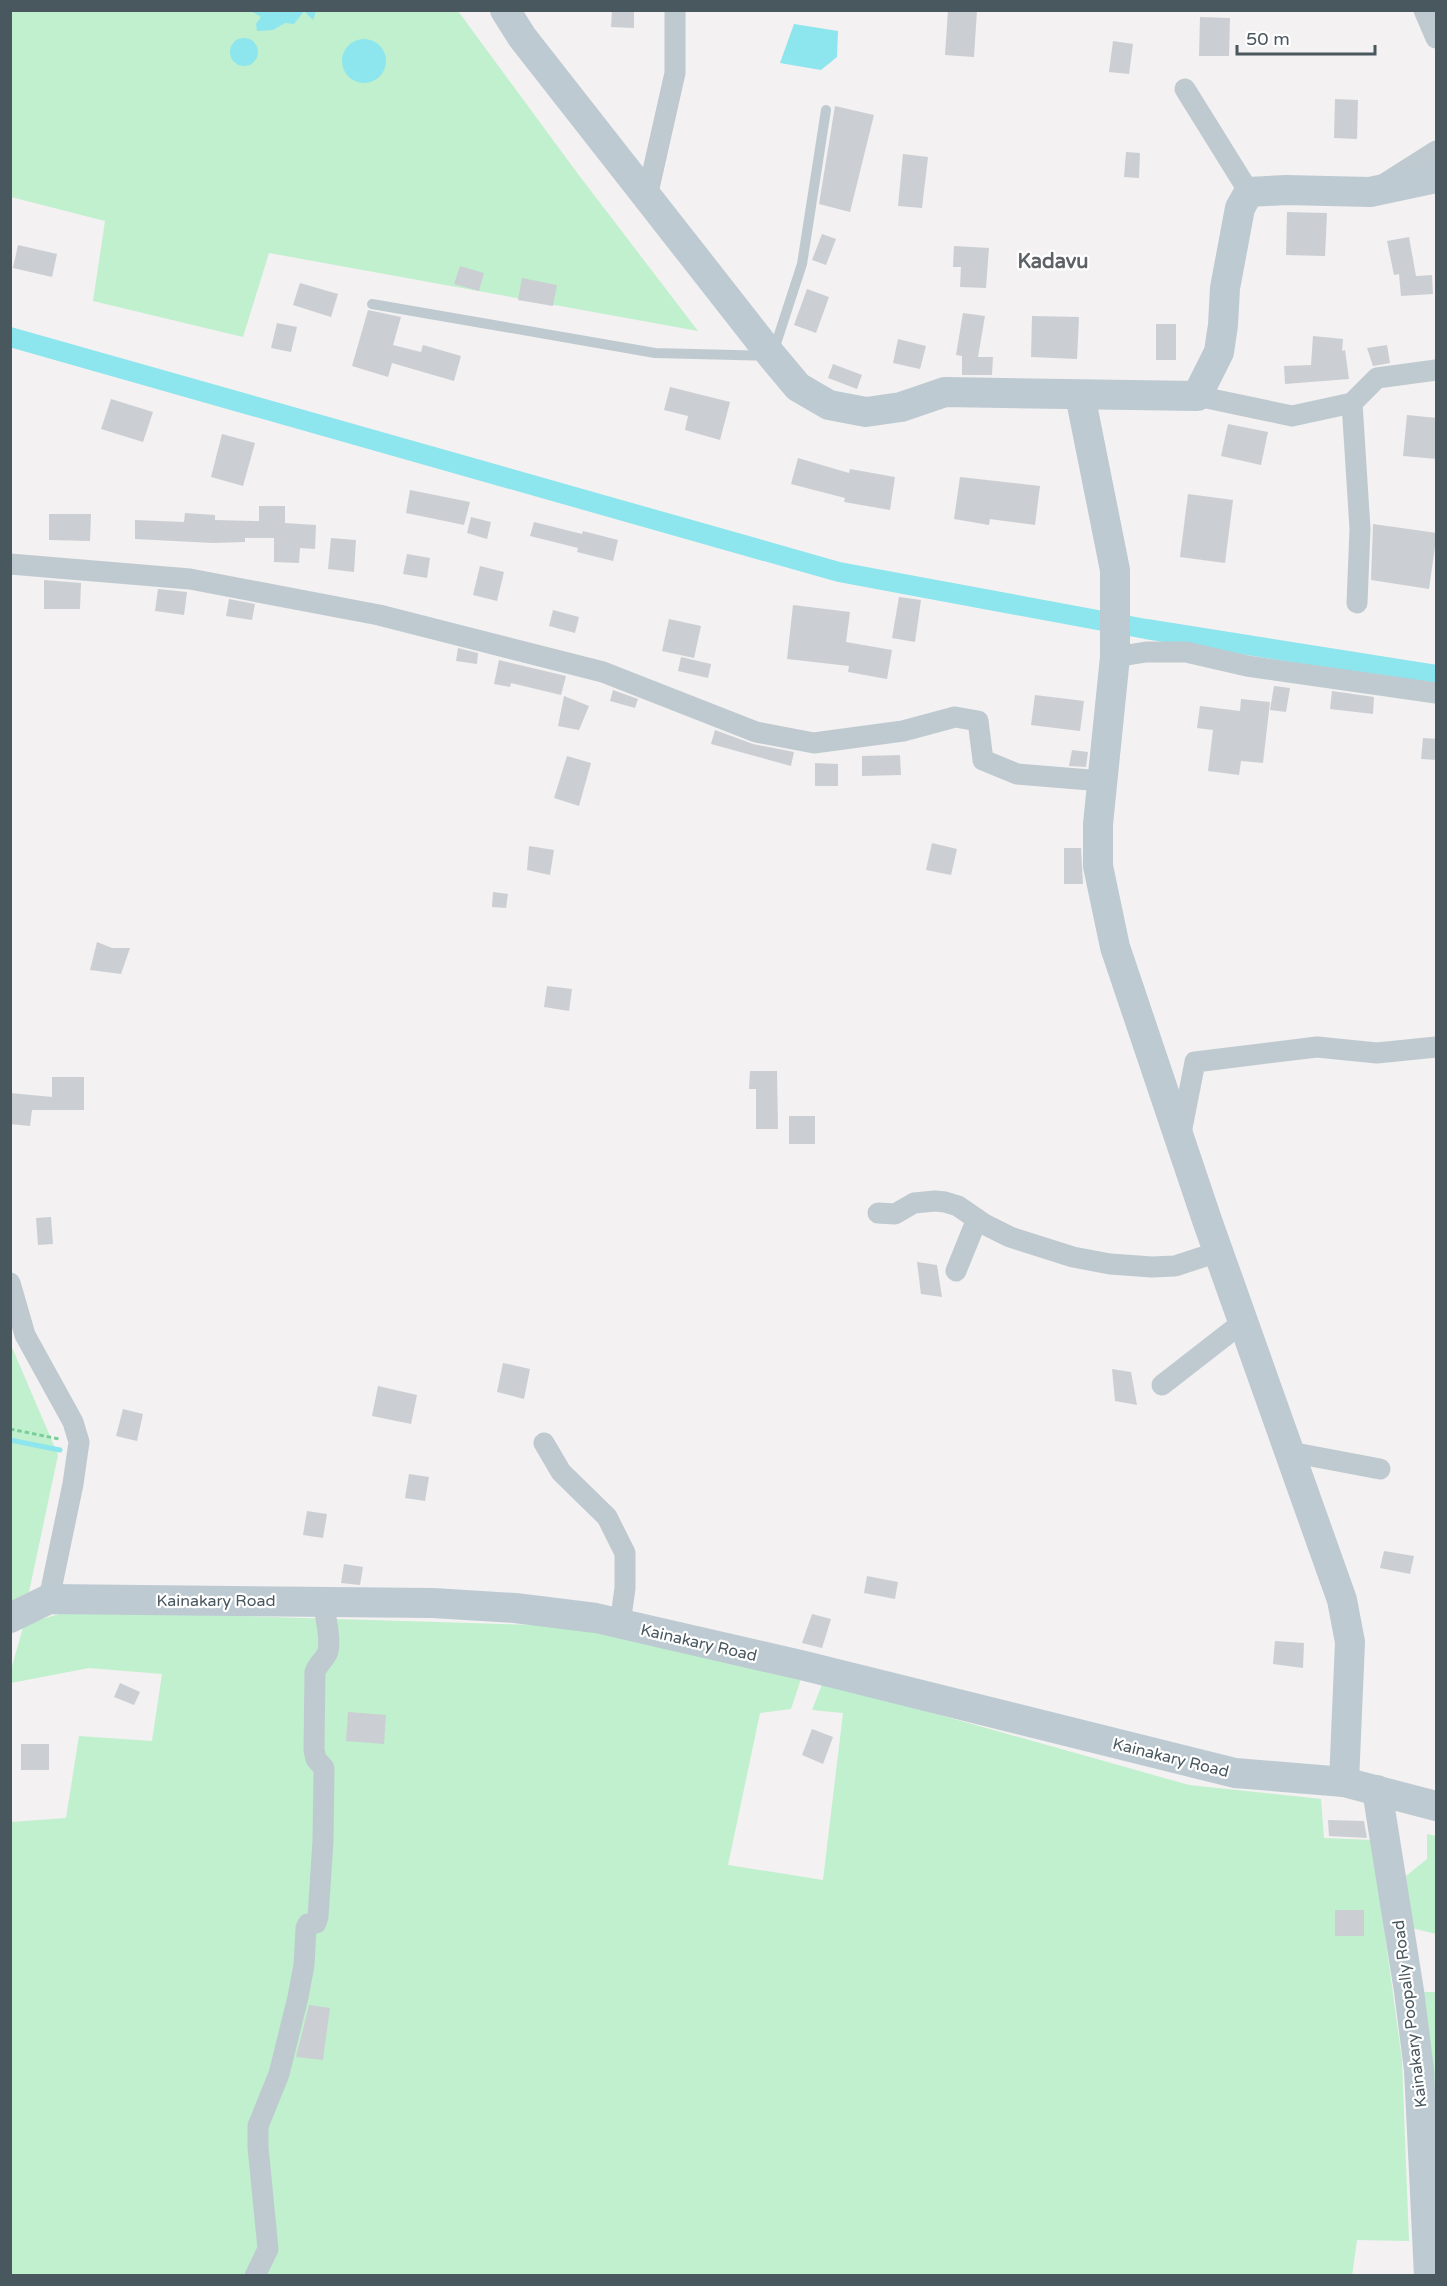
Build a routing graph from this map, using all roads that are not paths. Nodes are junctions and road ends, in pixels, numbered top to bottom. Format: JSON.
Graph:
{"nodes":[{"id":1,"x":505,"y":10,"type":"edge"},
{"id":2,"x":675,"y":10,"type":"edge"},
{"id":3,"x":1424,"y":10,"type":"edge"},
{"id":4,"x":1437,"y":38,"type":"edge"},
{"id":5,"x":1185,"y":89,"type":"dead end"},
{"id":6,"x":826,"y":110,"type":"dead end"},
{"id":7,"x":1437,"y":151,"type":"edge"},
{"id":8,"x":1437,"y":178,"type":"edge"},
{"id":9,"x":1249,"y":192,"type":"junction"},
{"id":10,"x":1371,"y":192,"type":"junction"},
{"id":11,"x":647,"y":198,"type":"junction"},
{"id":12,"x":372,"y":304,"type":"dead end"},
{"id":13,"x":772,"y":356,"type":"junction"},
{"id":14,"x":1437,"y":370,"type":"edge"},
{"id":15,"x":1080,"y":395,"type":"junction"},
{"id":16,"x":1197,"y":396,"type":"junction"},
{"id":17,"x":1352,"y":403,"type":"junction"},
{"id":18,"x":10,"y":564,"type":"edge"},
{"id":19,"x":1358,"y":603,"type":"dead end"},
{"id":20,"x":1115,"y":650,"type":"junction"},
{"id":21,"x":1437,"y":693,"type":"edge"},
{"id":22,"x":1102,"y":781,"type":"junction"},
{"id":23,"x":1437,"y":1047,"type":"edge"},
{"id":24,"x":1180,"y":1140,"type":"junction"},
{"id":25,"x":879,"y":1213,"type":"dead end"},
{"id":26,"x":977,"y":1219,"type":"junction"},
{"id":27,"x":1218,"y":1252,"type":"junction"},
{"id":28,"x":956,"y":1271,"type":"dead end"},
{"id":29,"x":10,"y":1283,"type":"edge"},
{"id":30,"x":1244,"y":1322,"type":"junction"},
{"id":31,"x":1162,"y":1385,"type":"dead end"},
{"id":32,"x":543,"y":1443,"type":"dead end"},
{"id":33,"x":1290,"y":1452,"type":"junction"},
{"id":34,"x":1380,"y":1469,"type":"dead end"},
{"id":35,"x":49,"y":1599,"type":"junction"},
{"id":36,"x":323,"y":1601,"type":"junction"},
{"id":37,"x":10,"y":1618,"type":"edge"},
{"id":38,"x":620,"y":1624,"type":"junction"},
{"id":39,"x":1344,"y":1782,"type":"junction"},
{"id":40,"x":1377,"y":1790,"type":"junction"},
{"id":41,"x":1437,"y":1806,"type":"edge"},
{"id":42,"x":255,"y":2276,"type":"edge"},
{"id":43,"x":1429,"y":2276,"type":"edge"}],
"edges":[{"from":1,"to":11,"type":"main road"},
{"from":2,"to":11,"type":"street"},
{"from":3,"to":4,"type":"street"},
{"from":5,"to":9,"type":"street"},
{"from":6,"to":13,"type":"lane"},
{"from":7,"to":10,"type":"street"},
{"from":8,"to":10,"type":"main road"},
{"from":9,"to":10,"type":"main road"},
{"from":9,"to":16,"type":"main road"},
{"from":11,"to":13,"type":"main road"},
{"from":12,"to":13,"type":"lane"},
{"from":13,"to":15,"type":"main road"},
{"from":14,"to":17,"type":"street"},
{"from":15,"to":16,"type":"main road"},
{"from":15,"to":20,"type":"main road"},
{"from":16,"to":17,"type":"street"},
{"from":17,"to":19,"type":"street"},
{"from":18,"to":22,"type":"street"},
{"from":20,"to":21,"type":"street"},
{"from":20,"to":22,"type":"main road"},
{"from":22,"to":24,"type":"main road"},
{"from":23,"to":24,"type":"street"},
{"from":24,"to":27,"type":"main road"},
{"from":25,"to":26,"type":"street"},
{"from":26,"to":27,"type":"street"},
{"from":26,"to":28,"type":"street"},
{"from":27,"to":30,"type":"main road"},
{"from":29,"to":35,"type":"street"},
{"from":30,"to":31,"type":"street"},
{"from":30,"to":33,"type":"main road"},
{"from":32,"to":38,"type":"street"},
{"from":33,"to":34,"type":"street"},
{"from":33,"to":39,"type":"main road"},
{"from":35,"to":36,"type":"main road","name":"Kainakary Road"},
{"from":35,"to":37,"type":"main road","name":"Kainakary Road"},
{"from":36,"to":38,"type":"main road","name":"Kainakary Road"},
{"from":36,"to":42,"type":"street"},
{"from":38,"to":39,"type":"main road","name":"Kainakary Road"},
{"from":39,"to":40,"type":"main road","name":"Kainakary Road"},
{"from":40,"to":41,"type":"main road","name":"Kainakary Road"},
{"from":40,"to":43,"type":"main road","name":"Kainakary Poopally Road"}]}
